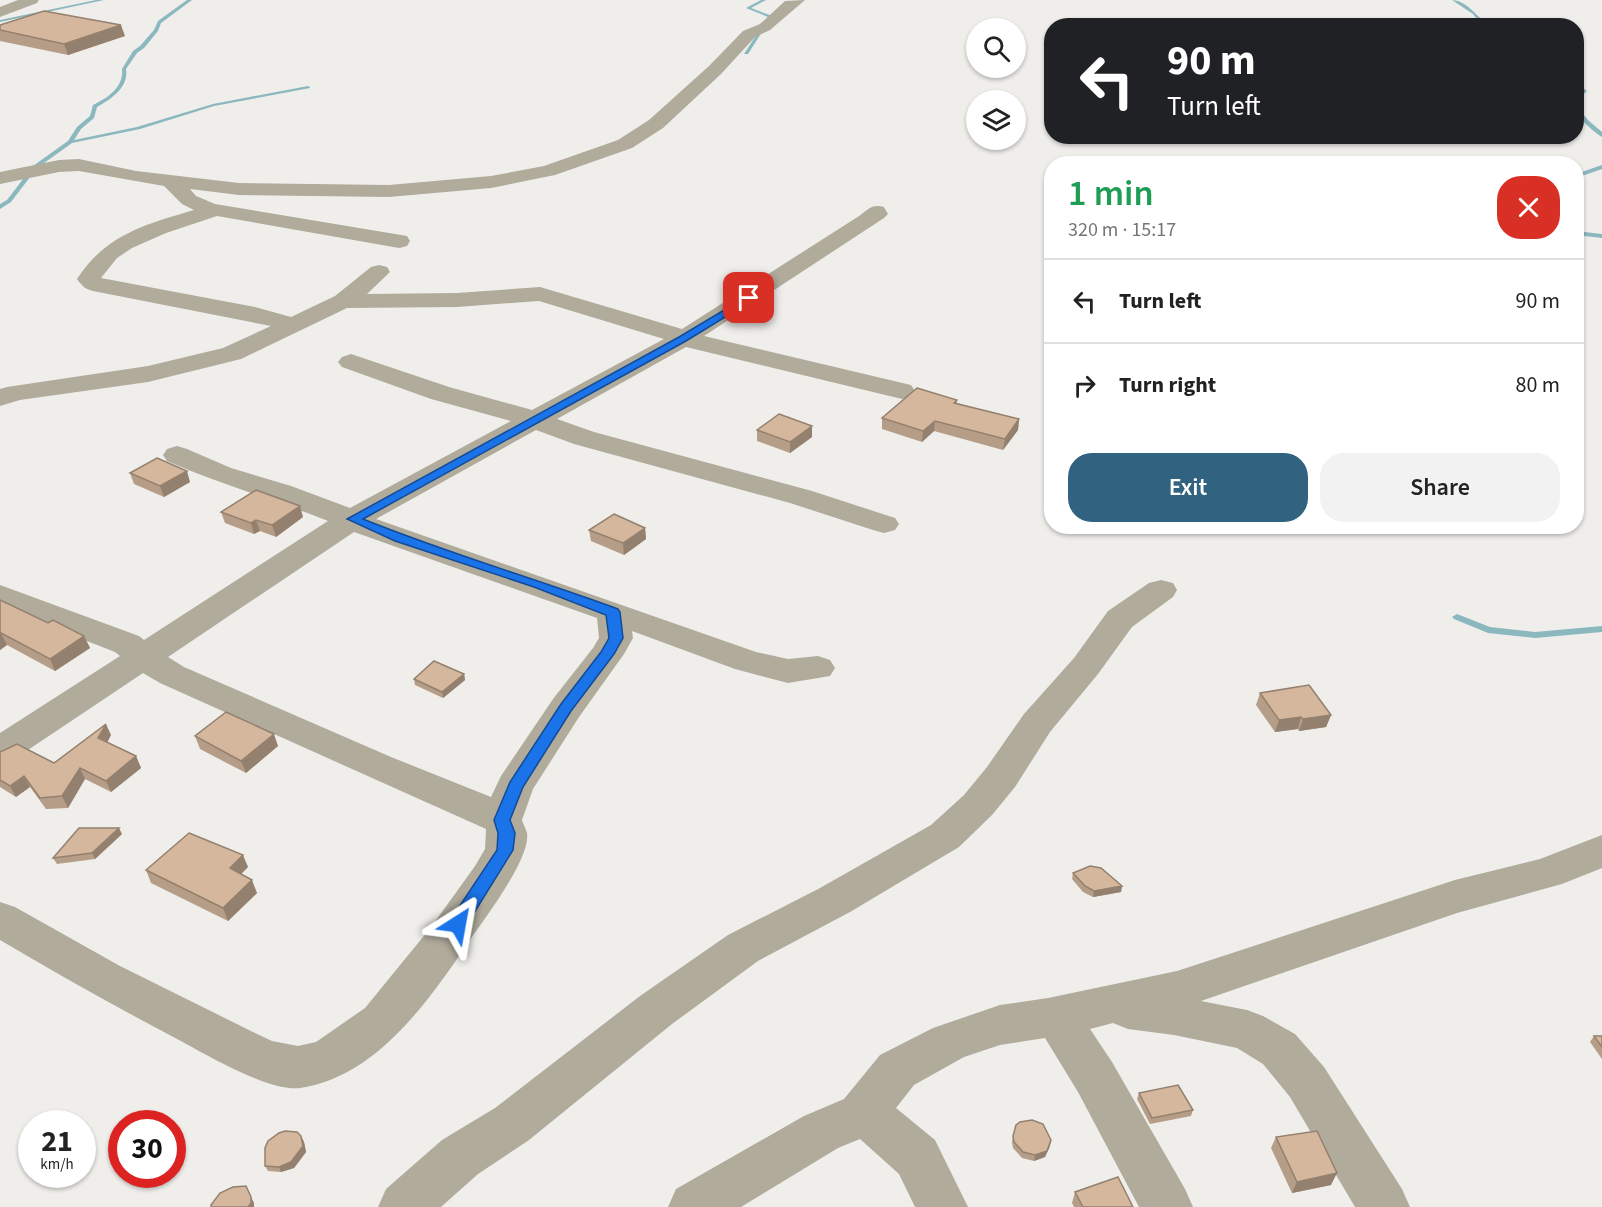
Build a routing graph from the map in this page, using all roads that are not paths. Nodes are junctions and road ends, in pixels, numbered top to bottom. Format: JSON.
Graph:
{"nodes":[{"id":1,"x":32,"y":0,"type":"edge"},
{"id":2,"x":798,"y":0,"type":"edge"},
{"id":3,"x":0,"y":12,"type":"edge"},
{"id":4,"x":0,"y":178,"type":"edge"},
{"id":5,"x":170,"y":182,"type":"junction"},
{"id":6,"x":210,"y":208,"type":"junction"},
{"id":7,"x":877,"y":211,"type":"dead end"},
{"id":8,"x":399,"y":241,"type":"dead end"},
{"id":9,"x":379,"y":272,"type":"dead end"},
{"id":10,"x":343,"y":301,"type":"junction"},
{"id":11,"x":290,"y":324,"type":"junction"},
{"id":12,"x":683,"y":339,"type":"junction"},
{"id":13,"x":351,"y":362,"type":"dead end"},
{"id":14,"x":902,"y":391,"type":"dead end"},
{"id":15,"x":5,"y":392,"type":"edge"},
{"id":16,"x":534,"y":421,"type":"junction"},
{"id":17,"x":177,"y":455,"type":"dead end"},
{"id":18,"x":353,"y":519,"type":"junction"},
{"id":19,"x":884,"y":524,"type":"dead end"},
{"id":20,"x":1161,"y":590,"type":"dead end"},
{"id":21,"x":0,"y":595,"type":"edge"},
{"id":22,"x":613,"y":612,"type":"junction"},
{"id":23,"x":143,"y":657,"type":"junction"},
{"id":24,"x":818,"y":668,"type":"dead end"},
{"id":25,"x":0,"y":751,"type":"edge"},
{"id":26,"x":502,"y":820,"type":"junction"},
{"id":27,"x":1602,"y":851,"type":"edge"},
{"id":28,"x":0,"y":919,"type":"edge"},
{"id":29,"x":1105,"y":1005,"type":"junction"},
{"id":30,"x":1056,"y":1016,"type":"junction"},
{"id":31,"x":861,"y":1114,"type":"junction"},
{"id":32,"x":404,"y":1207,"type":"edge"},
{"id":33,"x":694,"y":1207,"type":"edge"},
{"id":34,"x":942,"y":1207,"type":"edge"},
{"id":35,"x":1167,"y":1207,"type":"edge"},
{"id":36,"x":1384,"y":1207,"type":"edge"}],
"edges":[{"from":1,"to":3,"type":"street"},
{"from":2,"to":5,"type":"street"},
{"from":4,"to":5,"type":"street"},
{"from":5,"to":6,"type":"street"},
{"from":6,"to":8,"type":"street"},
{"from":6,"to":11,"type":"street"},
{"from":7,"to":12,"type":"street"},
{"from":9,"to":10,"type":"street"},
{"from":10,"to":11,"type":"street"},
{"from":10,"to":12,"type":"street"},
{"from":11,"to":15,"type":"street"},
{"from":12,"to":14,"type":"street"},
{"from":12,"to":16,"type":"street"},
{"from":13,"to":16,"type":"street"},
{"from":16,"to":18,"type":"street"},
{"from":16,"to":19,"type":"street"},
{"from":17,"to":18,"type":"street"},
{"from":18,"to":22,"type":"street"},
{"from":18,"to":23,"type":"street"},
{"from":20,"to":32,"type":"street"},
{"from":21,"to":23,"type":"street"},
{"from":22,"to":24,"type":"street"},
{"from":22,"to":26,"type":"street"},
{"from":23,"to":25,"type":"street"},
{"from":23,"to":26,"type":"street"},
{"from":26,"to":28,"type":"street"},
{"from":27,"to":29,"type":"street"},
{"from":29,"to":30,"type":"street"},
{"from":29,"to":36,"type":"street"},
{"from":30,"to":31,"type":"street"},
{"from":30,"to":35,"type":"street"},
{"from":31,"to":33,"type":"street"},
{"from":31,"to":34,"type":"street"}]}
